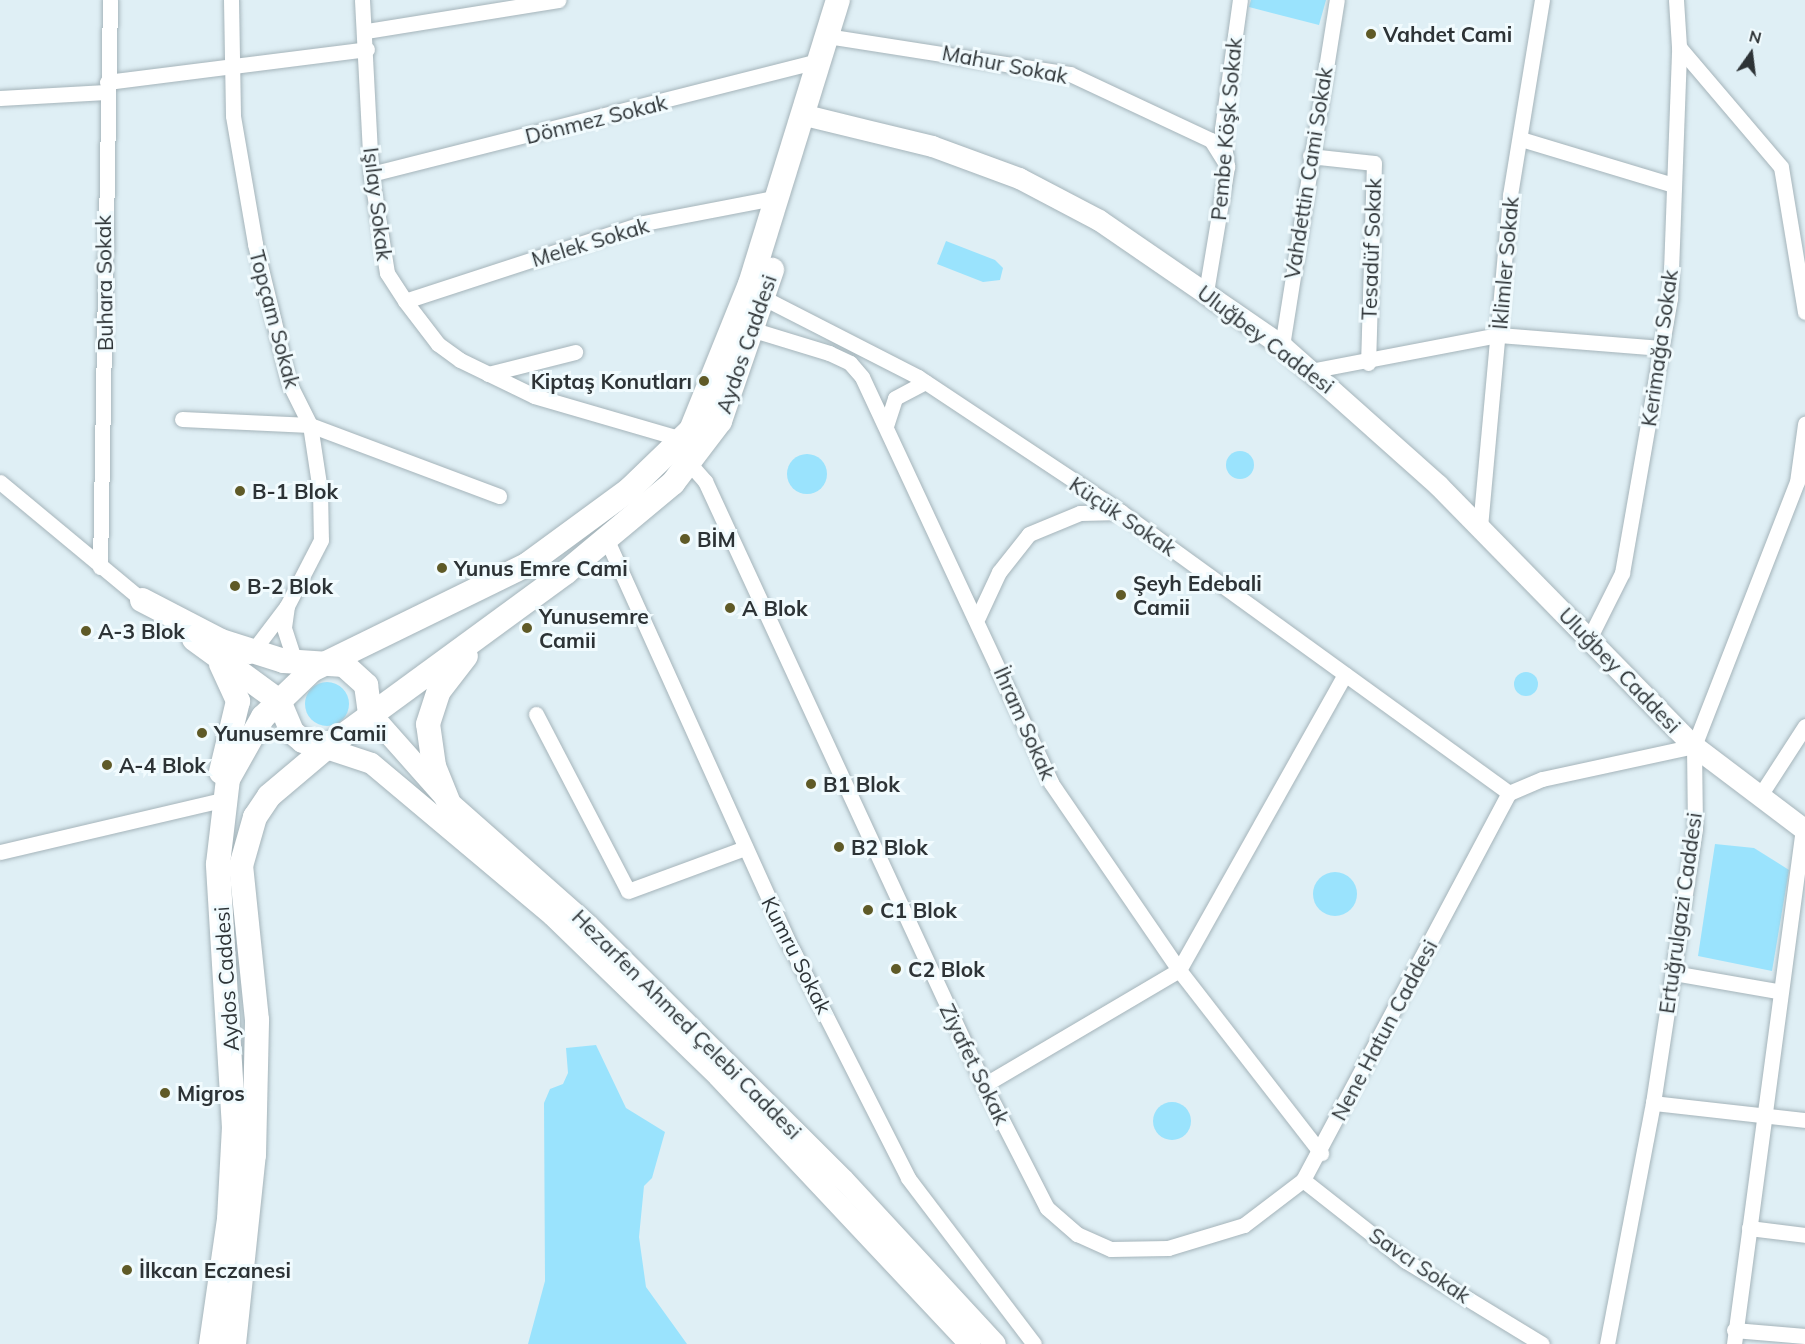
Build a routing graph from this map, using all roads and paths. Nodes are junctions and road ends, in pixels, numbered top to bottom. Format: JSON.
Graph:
{"nodes":[{"id":1,"x":110,"y":0,"type":"edge"},
{"id":2,"x":231,"y":0,"type":"edge"},
{"id":3,"x":363,"y":0,"type":"edge"},
{"id":4,"x":560,"y":0,"type":"edge"},
{"id":5,"x":838,"y":0,"type":"edge"},
{"id":6,"x":853,"y":0,"type":"edge"},
{"id":7,"x":1240,"y":0,"type":"edge"},
{"id":8,"x":1337,"y":0,"type":"edge"},
{"id":9,"x":1542,"y":0,"type":"edge"},
{"id":10,"x":1676,"y":0,"type":"edge"},
{"id":11,"x":367,"y":31,"type":"junction"},
{"id":12,"x":835,"y":37,"type":"junction"},
{"id":13,"x":1679,"y":47,"type":"junction"},
{"id":14,"x":368,"y":49,"type":"junction"},
{"id":15,"x":820,"y":60,"type":"junction"},
{"id":16,"x":232,"y":64,"type":"junction"},
{"id":17,"x":107,"y":87,"type":"junction"},
{"id":18,"x":0,"y":98,"type":"edge"},
{"id":19,"x":813,"y":117,"type":"junction"},
{"id":20,"x":1521,"y":139,"type":"junction"},
{"id":21,"x":1310,"y":156,"type":"junction"},
{"id":22,"x":1227,"y":166,"type":"junction"},
{"id":23,"x":371,"y":174,"type":"junction"},
{"id":24,"x":1673,"y":185,"type":"junction"},
{"id":25,"x":779,"y":196,"type":"junction"},
{"id":26,"x":1206,"y":292,"type":"junction"},
{"id":27,"x":756,"y":294,"type":"junction"},
{"id":28,"x":405,"y":302,"type":"junction"},
{"id":29,"x":1805,"y":312,"type":"edge"},
{"id":30,"x":744,"y":327,"type":"junction"},
{"id":31,"x":1499,"y":335,"type":"junction"},
{"id":32,"x":1282,"y":346,"type":"junction"},
{"id":33,"x":1661,"y":348,"type":"junction"},
{"id":34,"x":575,"y":352,"type":"dead end"},
{"id":35,"x":1368,"y":363,"type":"junction"},
{"id":36,"x":1314,"y":370,"type":"junction"},
{"id":37,"x":488,"y":374,"type":"junction"},
{"id":38,"x":925,"y":382,"type":"junction"},
{"id":39,"x":182,"y":419,"type":"dead end"},
{"id":40,"x":310,"y":424,"type":"junction"},
{"id":41,"x":1805,"y":424,"type":"edge"},
{"id":42,"x":886,"y":426,"type":"junction"},
{"id":43,"x":681,"y":439,"type":"junction"},
{"id":44,"x":690,"y":464,"type":"junction"},
{"id":45,"x":0,"y":482,"type":"edge"},
{"id":46,"x":1801,"y":484,"type":"edge"},
{"id":47,"x":499,"y":496,"type":"dead end"},
{"id":48,"x":1121,"y":512,"type":"junction"},
{"id":49,"x":1480,"y":527,"type":"junction"},
{"id":50,"x":606,"y":538,"type":"junction"},
{"id":51,"x":100,"y":567,"type":"junction"},
{"id":52,"x":142,"y":600,"type":"junction"},
{"id":53,"x":286,"y":606,"type":"junction"},
{"id":54,"x":978,"y":617,"type":"junction"},
{"id":55,"x":494,"y":624,"type":"junction"},
{"id":56,"x":1589,"y":639,"type":"junction"},
{"id":57,"x":253,"y":651,"type":"junction"},
{"id":58,"x":295,"y":661,"type":"junction"},
{"id":59,"x":330,"y":661,"type":"junction"},
{"id":60,"x":1345,"y":674,"type":"junction"},
{"id":61,"x":237,"y":680,"type":"junction"},
{"id":62,"x":279,"y":701,"type":"junction"},
{"id":63,"x":370,"y":713,"type":"junction"},
{"id":64,"x":536,"y":714,"type":"dead end"},
{"id":65,"x":1805,"y":726,"type":"edge"},
{"id":66,"x":1694,"y":746,"type":"junction"},
{"id":67,"x":326,"y":748,"type":"junction"},
{"id":68,"x":1509,"y":793,"type":"junction"},
{"id":69,"x":1761,"y":794,"type":"junction"},
{"id":70,"x":222,"y":800,"type":"junction"},
{"id":71,"x":448,"y":801,"type":"junction"},
{"id":72,"x":1804,"y":829,"type":"edge"},
{"id":73,"x":745,"y":848,"type":"junction"},
{"id":74,"x":0,"y":852,"type":"edge"},
{"id":75,"x":1179,"y":970,"type":"junction"},
{"id":76,"x":1673,"y":973,"type":"junction"},
{"id":77,"x":1777,"y":991,"type":"junction"},
{"id":78,"x":984,"y":1085,"type":"junction"},
{"id":79,"x":1653,"y":1102,"type":"junction"},
{"id":80,"x":1767,"y":1115,"type":"junction"},
{"id":81,"x":1805,"y":1120,"type":"edge"},
{"id":82,"x":1321,"y":1153,"type":"junction"},
{"id":83,"x":1303,"y":1180,"type":"junction"},
{"id":84,"x":1047,"y":1208,"type":"joint"},
{"id":85,"x":1749,"y":1228,"type":"junction"},
{"id":86,"x":1805,"y":1235,"type":"edge"},
{"id":87,"x":1805,"y":1336,"type":"edge"},
{"id":88,"x":1734,"y":1337,"type":"edge"},
{"id":89,"x":211,"y":1344,"type":"edge"},
{"id":90,"x":234,"y":1344,"type":"edge"},
{"id":91,"x":970,"y":1344,"type":"edge"},
{"id":92,"x":994,"y":1344,"type":"edge"},
{"id":93,"x":1034,"y":1344,"type":"edge"},
{"id":94,"x":1542,"y":1344,"type":"edge"},
{"id":95,"x":1607,"y":1344,"type":"edge"}],
"edges":[{"from":1,"to":17,"type":"street","name":"Buhara Sokak"},
{"from":2,"to":16,"type":"street","name":"Topçam Sokak"},
{"from":3,"to":11,"type":"street","name":"Işılay Sokak"},
{"from":4,"to":11,"type":"street"},
{"from":5,"to":12,"type":"main road","name":"Aydos Caddesi"},
{"from":6,"to":12,"type":"main road","name":"Aydos Caddesi"},
{"from":7,"to":22,"type":"street","name":"Pembe Köşk Sokak"},
{"from":8,"to":21,"type":"street","name":"Vahdettin Cami Sokak"},
{"from":9,"to":20,"type":"street","name":"İklimler Sokak"},
{"from":10,"to":13,"type":"street"},
{"from":11,"to":14,"type":"street","name":"Işılay Sokak"},
{"from":12,"to":15,"type":"main road","name":"Aydos Caddesi"},
{"from":12,"to":19,"type":"main road","name":"Aydos Caddesi"},
{"from":12,"to":22,"type":"street","name":"Mahur Sokak"},
{"from":13,"to":24,"type":"street","name":"Kerimağa Sokak"},
{"from":13,"to":29,"type":"street"},
{"from":14,"to":16,"type":"street"},
{"from":14,"to":23,"type":"street","name":"Işılay Sokak"},
{"from":15,"to":19,"type":"main road","name":"Aydos Caddesi"},
{"from":15,"to":23,"type":"street","name":"Dönmez Sokak"},
{"from":16,"to":17,"type":"street"},
{"from":16,"to":40,"type":"street","name":"Topçam Sokak"},
{"from":17,"to":18,"type":"street"},
{"from":17,"to":51,"type":"street","name":"Buhara Sokak"},
{"from":19,"to":25,"type":"main road","name":"Aydos Caddesi"},
{"from":19,"to":26,"type":"street","name":"Uluğbey Caddesi"},
{"from":19,"to":27,"type":"main road","name":"Aydos Caddesi"},
{"from":20,"to":24,"type":"street"},
{"from":20,"to":31,"type":"street","name":"İklimler Sokak"},
{"from":21,"to":32,"type":"street","name":"Vahdettin Cami Sokak"},
{"from":21,"to":35,"type":"street","name":"Tesadüf Sokak"},
{"from":22,"to":26,"type":"street","name":"Pembe Köşk Sokak"},
{"from":23,"to":28,"type":"street","name":"Işılay Sokak"},
{"from":24,"to":33,"type":"street","name":"Kerimağa Sokak"},
{"from":25,"to":27,"type":"main road","name":"Aydos Caddesi"},
{"from":25,"to":28,"type":"street","name":"Melek Sokak"},
{"from":26,"to":32,"type":"street","name":"Uluğbey Caddesi"},
{"from":27,"to":30,"type":"main road","name":"Aydos Caddesi"},
{"from":27,"to":38,"type":"street","name":"Küçük Sokak"},
{"from":28,"to":37,"type":"street","name":"Işılay Sokak"},
{"from":30,"to":42,"type":"street","name":"İhram Sokak"},
{"from":30,"to":43,"type":"main road","name":"Aydos Caddesi"},
{"from":30,"to":44,"type":"main road","name":"Aydos Caddesi"},
{"from":31,"to":33,"type":"street"},
{"from":31,"to":35,"type":"street"},
{"from":31,"to":49,"type":"street","name":"İklimler Sokak"},
{"from":32,"to":36,"type":"street","name":"Uluğbey Caddesi"},
{"from":33,"to":56,"type":"street","name":"Kerimağa Sokak"},
{"from":34,"to":37,"type":"street"},
{"from":35,"to":36,"type":"street"},
{"from":36,"to":49,"type":"street","name":"Uluğbey Caddesi"},
{"from":37,"to":43,"type":"street","name":"Işılay Sokak"},
{"from":38,"to":42,"type":"street"},
{"from":38,"to":48,"type":"street","name":"Küçük Sokak"},
{"from":39,"to":40,"type":"street"},
{"from":40,"to":47,"type":"street"},
{"from":40,"to":53,"type":"street","name":"Topçam Sokak"},
{"from":41,"to":46,"type":"street","name":"Ertuğrulgazi Caddesi"},
{"from":42,"to":54,"type":"street","name":"İhram Sokak"},
{"from":43,"to":59,"type":"main road","name":"Aydos Caddesi"},
{"from":44,"to":50,"type":"main road","name":"Aydos Caddesi"},
{"from":44,"to":78,"type":"street","name":"Ziyafet Sokak"},
{"from":45,"to":51,"type":"street"},
{"from":46,"to":66,"type":"street","name":"Ertuğrulgazi Caddesi"},
{"from":48,"to":54,"type":"street"},
{"from":48,"to":60,"type":"street","name":"Küçük Sokak"},
{"from":49,"to":56,"type":"street","name":"Uluğbey Caddesi"},
{"from":50,"to":55,"type":"main road","name":"Aydos Caddesi"},
{"from":50,"to":73,"type":"street","name":"Kumru Sokak"},
{"from":51,"to":52,"type":"street"},
{"from":52,"to":57,"type":"main road"},
{"from":52,"to":61,"type":"main road"},
{"from":53,"to":57,"type":"street"},
{"from":53,"to":58,"type":"street","name":"Topçam Sokak"},
{"from":54,"to":75,"type":"street","name":"İhram Sokak"},
{"from":55,"to":63,"type":"main road","name":"Aydos Caddesi"},
{"from":55,"to":71,"type":"main road"},
{"from":56,"to":66,"type":"street","name":"Uluğbey Caddesi"},
{"from":57,"to":58,"type":"main road"},
{"from":57,"to":61,"type":"street"},
{"from":58,"to":59,"type":"main road"},
{"from":59,"to":62,"type":"main road"},
{"from":59,"to":63,"type":"main road"},
{"from":60,"to":68,"type":"street","name":"Küçük Sokak"},
{"from":60,"to":75,"type":"street"},
{"from":61,"to":62,"type":"main road"},
{"from":61,"to":70,"type":"main road"},
{"from":62,"to":67,"type":"main road"},
{"from":62,"to":70,"type":"main road","name":"Aydos Caddesi"},
{"from":63,"to":67,"type":"main road"},
{"from":63,"to":71,"type":"street","name":"Hezarfen Ahmed Çelebi Caddesi"},
{"from":64,"to":73,"type":"street"},
{"from":65,"to":69,"type":"street"},
{"from":66,"to":68,"type":"street"},
{"from":66,"to":69,"type":"street","name":"Uluğbey Caddesi"},
{"from":66,"to":76,"type":"street","name":"Ertuğrulgazi Caddesi"},
{"from":67,"to":90,"type":"main road","name":"Aydos Caddesi"},
{"from":67,"to":91,"type":"street","name":"Hezarfen Ahmed Çelebi Caddesi"},
{"from":68,"to":82,"type":"street","name":"Nene Hatun Caddesi"},
{"from":69,"to":72,"type":"street","name":"Uluğbey Caddesi"},
{"from":70,"to":74,"type":"street"},
{"from":70,"to":89,"type":"main road","name":"Aydos Caddesi"},
{"from":71,"to":92,"type":"street","name":"Hezarfen Ahmed Çelebi Caddesi"},
{"from":72,"to":77,"type":"street"},
{"from":73,"to":93,"type":"street","name":"Kumru Sokak"},
{"from":75,"to":78,"type":"street"},
{"from":75,"to":82,"type":"street","name":"İhram Sokak"},
{"from":76,"to":77,"type":"street"},
{"from":76,"to":79,"type":"street","name":"Ertuğrulgazi Caddesi"},
{"from":77,"to":80,"type":"street"},
{"from":78,"to":84,"type":"street","name":"Ziyafet Sokak"},
{"from":79,"to":80,"type":"street"},
{"from":79,"to":95,"type":"street","name":"Ertuğrulgazi Caddesi"},
{"from":80,"to":81,"type":"street"},
{"from":80,"to":85,"type":"street"},
{"from":82,"to":83,"type":"street","name":"Nene Hatun Caddesi"},
{"from":83,"to":84,"type":"street","name":"Nene Hatun Caddesi"},
{"from":83,"to":94,"type":"street","name":"Savcı Sokak"},
{"from":85,"to":86,"type":"street"},
{"from":85,"to":88,"type":"street"},
{"from":87,"to":88,"type":"street"}]}
